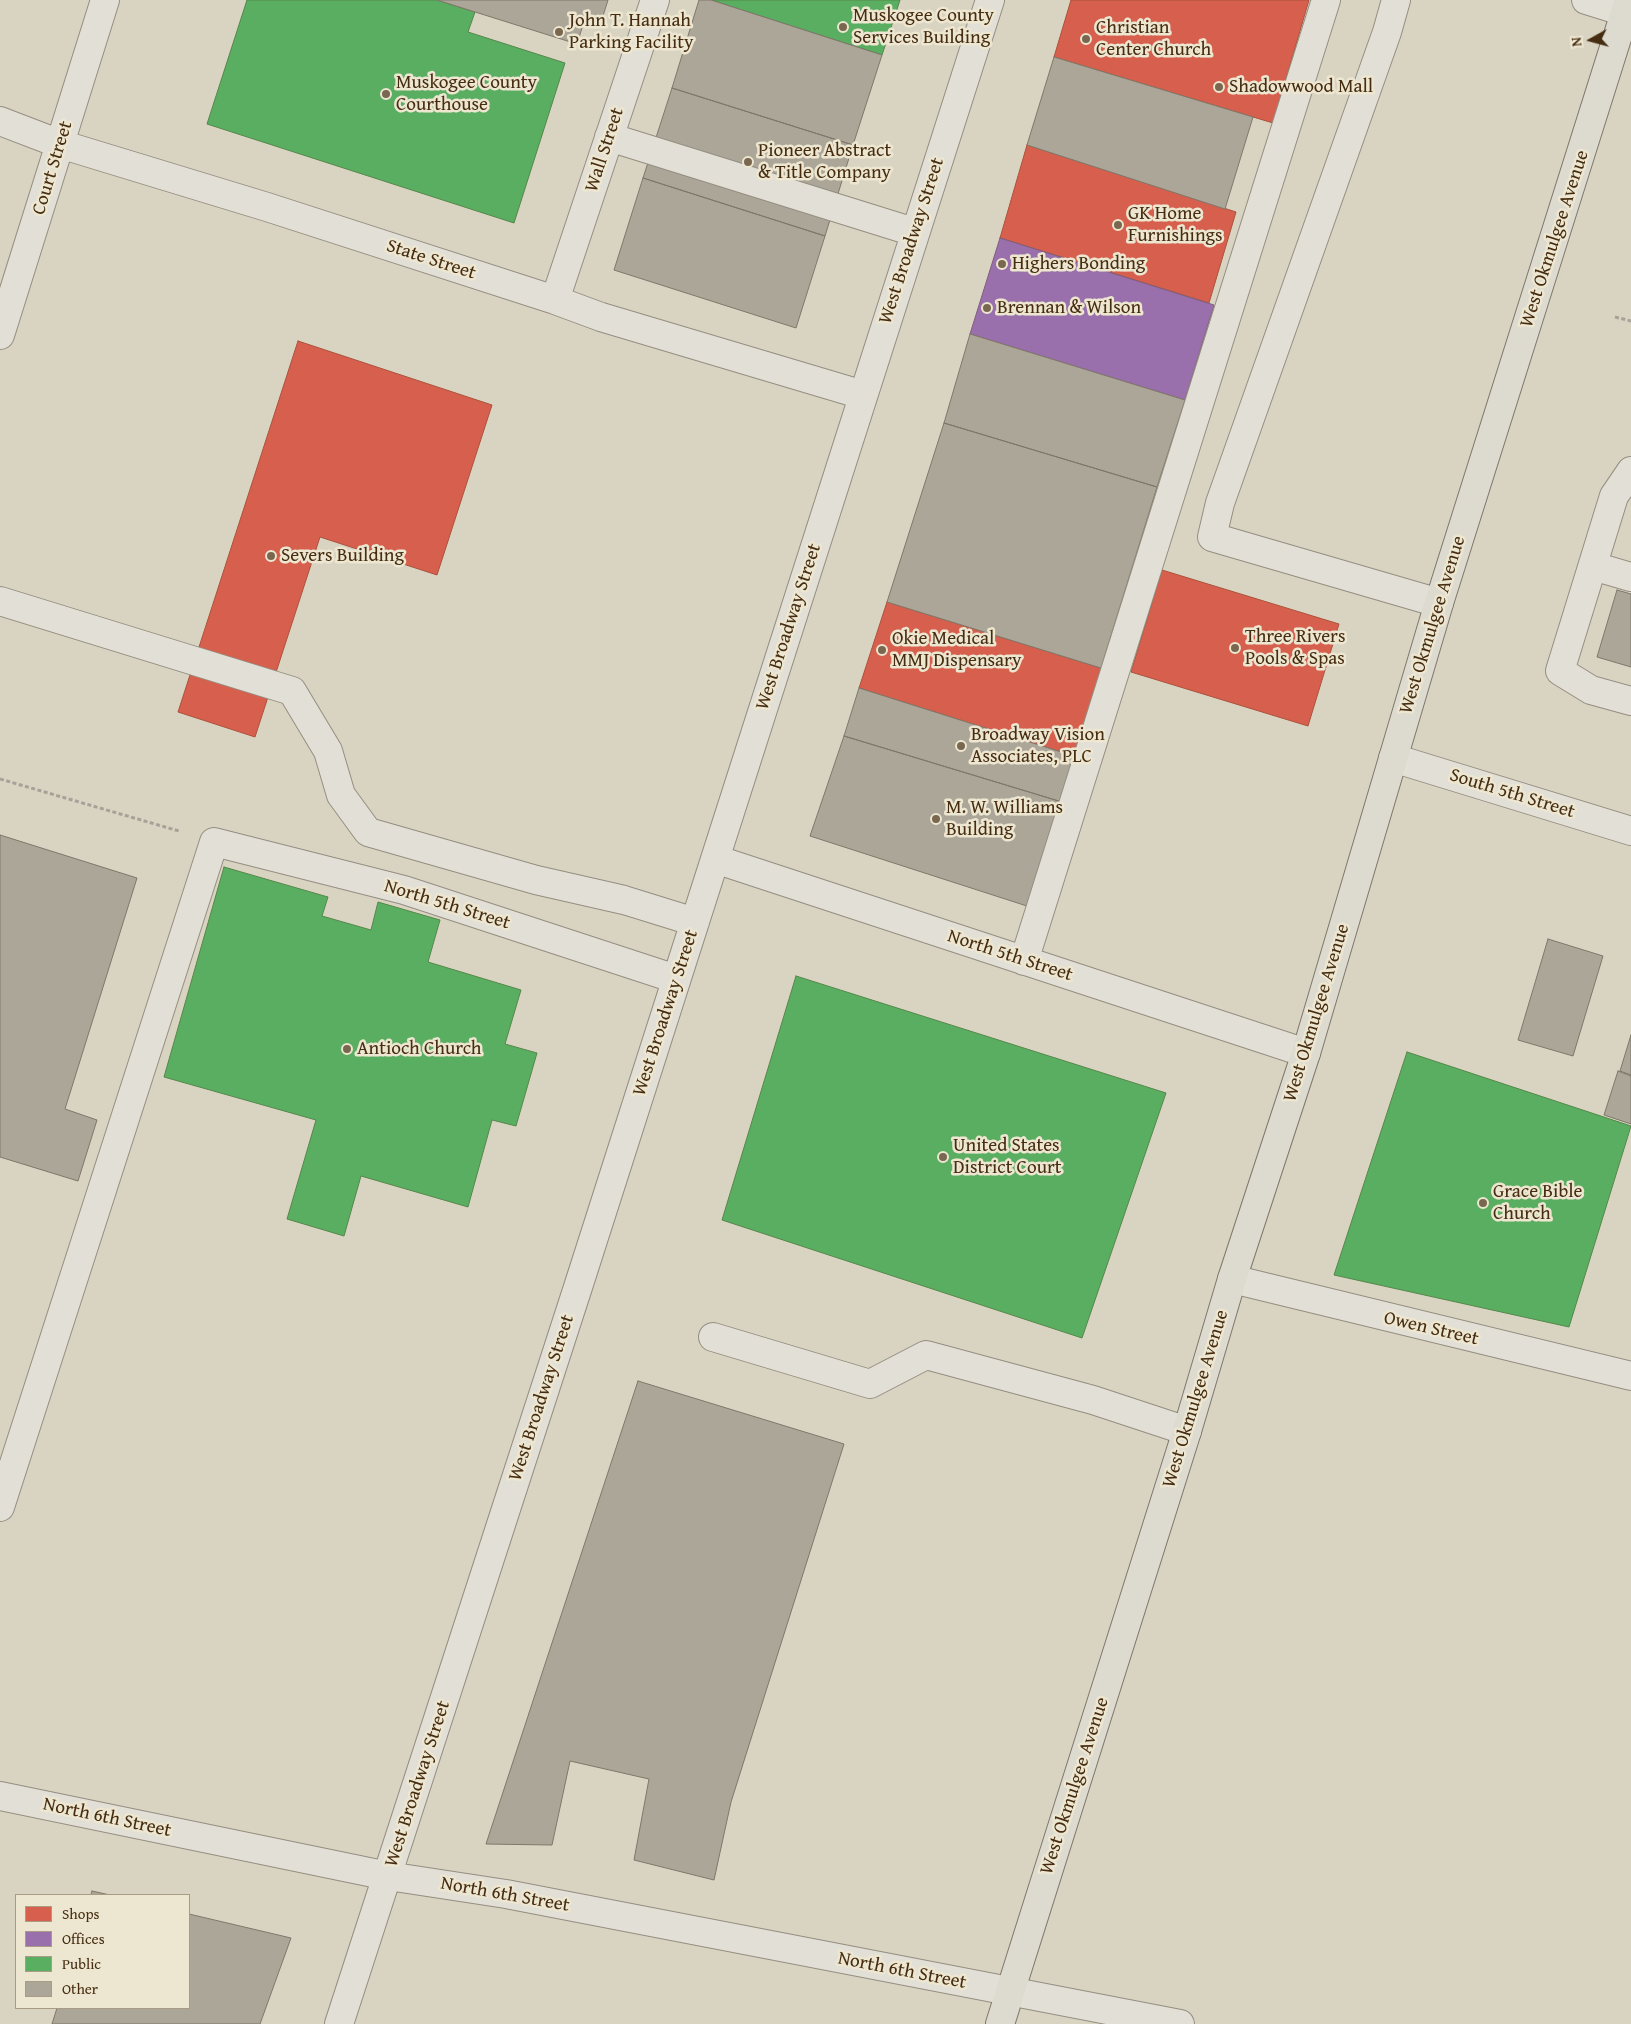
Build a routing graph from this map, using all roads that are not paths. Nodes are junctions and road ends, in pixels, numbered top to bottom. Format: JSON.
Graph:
{"nodes":[{"id":1,"x":105,"y":0,"type":"edge"},
{"id":2,"x":655,"y":0,"type":"edge"},
{"id":3,"x":990,"y":0,"type":"edge"},
{"id":4,"x":1326,"y":0,"type":"edge"},
{"id":5,"x":1396,"y":0,"type":"edge"},
{"id":6,"x":1586,"y":0,"type":"edge"},
{"id":7,"x":1629,"y":9,"type":"edge"},
{"id":8,"x":0,"y":121,"type":"edge"},
{"id":9,"x":609,"y":137,"type":"junction"},
{"id":10,"x":60,"y":144,"type":"junction"},
{"id":11,"x":914,"y":232,"type":"junction"},
{"id":12,"x":555,"y":300,"type":"junction"},
{"id":13,"x":0,"y":335,"type":"edge"},
{"id":14,"x":862,"y":395,"type":"junction"},
{"id":15,"x":1631,"y":471,"type":"edge"},
{"id":16,"x":1593,"y":566,"type":"junction"},
{"id":17,"x":1631,"y":577,"type":"edge"},
{"id":18,"x":0,"y":601,"type":"edge"},
{"id":19,"x":1439,"y":603,"type":"junction"},
{"id":20,"x":1631,"y":701,"type":"edge"},
{"id":21,"x":1393,"y":758,"type":"junction"},
{"id":22,"x":1631,"y":831,"type":"edge"},
{"id":23,"x":715,"y":859,"type":"junction"},
{"id":24,"x":695,"y":922,"type":"junction"},
{"id":25,"x":1024,"y":961,"type":"junction"},
{"id":26,"x":676,"y":979,"type":"junction"},
{"id":27,"x":1306,"y":1053,"type":"junction"},
{"id":28,"x":1232,"y":1279,"type":"junction"},
{"id":29,"x":713,"y":1338,"type":"dead end"},
{"id":30,"x":1631,"y":1376,"type":"edge"},
{"id":31,"x":1187,"y":1431,"type":"junction"},
{"id":32,"x":0,"y":1506,"type":"edge"},
{"id":33,"x":0,"y":1796,"type":"edge"},
{"id":34,"x":388,"y":1876,"type":"junction"},
{"id":35,"x":1010,"y":1992,"type":"junction"},
{"id":36,"x":339,"y":2024,"type":"edge"},
{"id":37,"x":1000,"y":2024,"type":"edge"},
{"id":38,"x":1180,"y":2024,"type":"edge"}],
"edges":[{"from":1,"to":10,"type":"street","name":"Court Street"},
{"from":2,"to":9,"type":"street","name":"Wall Street"},
{"from":3,"to":11,"type":"street","name":"West Broadway Street"},
{"from":4,"to":25,"type":"street"},
{"from":5,"to":19,"type":"street"},
{"from":6,"to":7,"type":"street"},
{"from":7,"to":19,"type":"main road","name":"West Okmulgee Avenue"},
{"from":8,"to":10,"type":"street","name":"State Street"},
{"from":9,"to":11,"type":"street"},
{"from":9,"to":12,"type":"street","name":"Wall Street"},
{"from":10,"to":12,"type":"street","name":"State Street"},
{"from":10,"to":13,"type":"street","name":"Court Street"},
{"from":11,"to":14,"type":"street","name":"West Broadway Street"},
{"from":12,"to":14,"type":"street","name":"State Street"},
{"from":14,"to":23,"type":"street","name":"West Broadway Street"},
{"from":15,"to":16,"type":"street"},
{"from":16,"to":17,"type":"street"},
{"from":16,"to":20,"type":"street"},
{"from":18,"to":24,"type":"street"},
{"from":19,"to":21,"type":"main road","name":"West Okmulgee Avenue"},
{"from":21,"to":22,"type":"street","name":"South 5th Street"},
{"from":21,"to":27,"type":"main road","name":"West Okmulgee Avenue"},
{"from":23,"to":24,"type":"street","name":"West Broadway Street"},
{"from":23,"to":25,"type":"street","name":"North 5th Street"},
{"from":24,"to":26,"type":"street","name":"West Broadway Street"},
{"from":25,"to":27,"type":"street","name":"North 5th Street"},
{"from":26,"to":32,"type":"street","name":"North 5th Street"},
{"from":26,"to":34,"type":"street","name":"West Broadway Street"},
{"from":27,"to":28,"type":"main road","name":"West Okmulgee Avenue"},
{"from":28,"to":30,"type":"street","name":"Owen Street"},
{"from":28,"to":31,"type":"main road","name":"West Okmulgee Avenue"},
{"from":29,"to":31,"type":"street"},
{"from":31,"to":35,"type":"main road","name":"West Okmulgee Avenue"},
{"from":33,"to":34,"type":"street","name":"North 6th Street"},
{"from":34,"to":35,"type":"street","name":"North 6th Street"},
{"from":34,"to":36,"type":"street","name":"West Broadway Street"},
{"from":35,"to":37,"type":"main road","name":"West Okmulgee Avenue"},
{"from":35,"to":38,"type":"street","name":"North 6th Street"}]}
